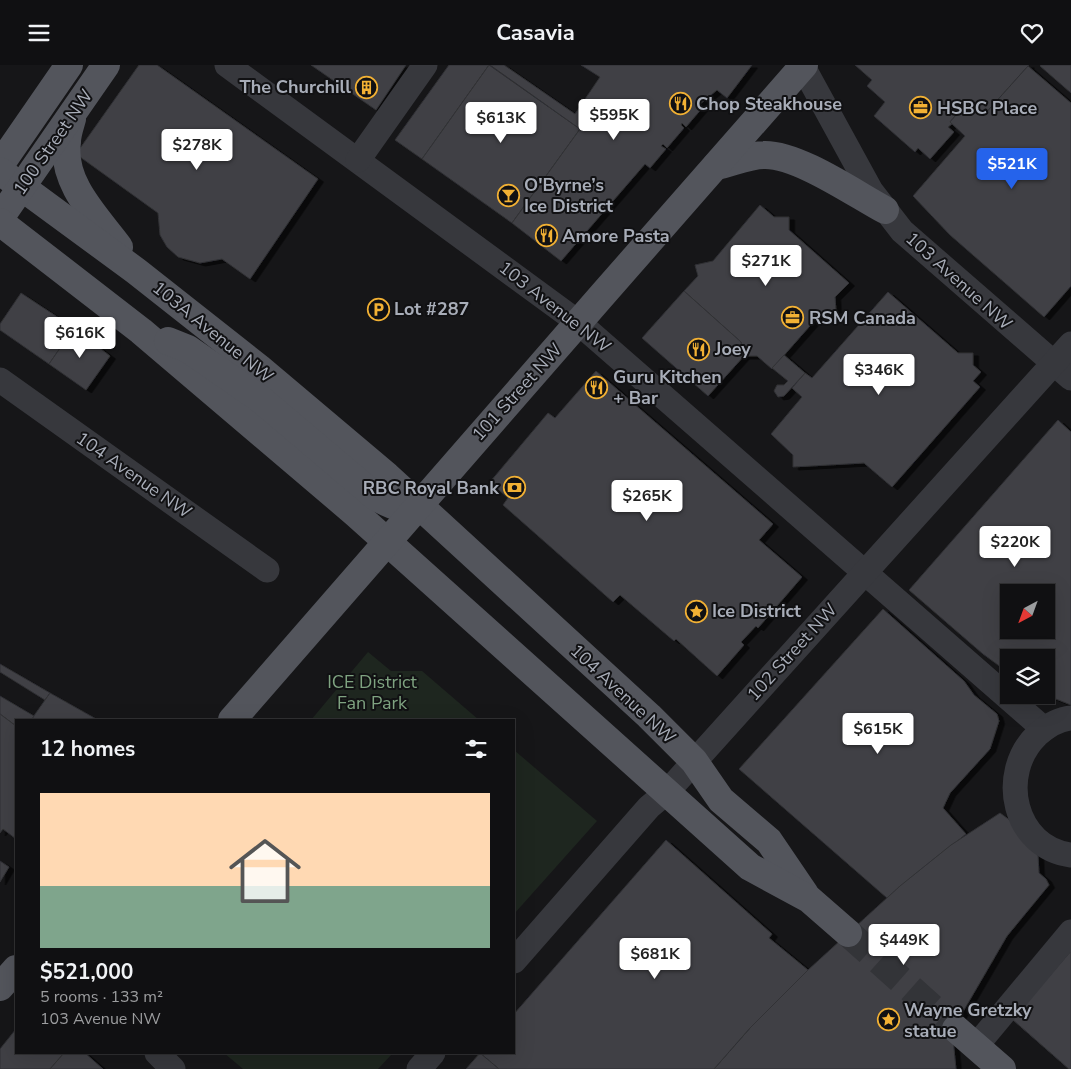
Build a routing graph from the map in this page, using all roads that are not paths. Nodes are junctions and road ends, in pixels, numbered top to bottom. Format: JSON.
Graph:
{"nodes":[{"id":1,"x":69,"y":65,"type":"edge"},
{"id":2,"x":106,"y":65,"type":"edge"},
{"id":3,"x":227,"y":65,"type":"edge"},
{"id":4,"x":425,"y":65,"type":"edge"},
{"id":5,"x":803,"y":65,"type":"edge"},
{"id":6,"x":73,"y":115,"type":"junction"},
{"id":7,"x":358,"y":160,"type":"junction"},
{"id":8,"x":0,"y":165,"type":"edge"},
{"id":9,"x":716,"y":166,"type":"junction"},
{"id":10,"x":0,"y":171,"type":"edge"},
{"id":11,"x":23,"y":187,"type":"junction"},
{"id":12,"x":885,"y":210,"type":"junction"},
{"id":13,"x":0,"y":218,"type":"edge"},
{"id":14,"x":0,"y":222,"type":"edge"},
{"id":15,"x":136,"y":271,"type":"junction"},
{"id":16,"x":579,"y":323,"type":"junction"},
{"id":17,"x":142,"y":331,"type":"junction"},
{"id":18,"x":1071,"y":343,"type":"edge"},
{"id":19,"x":1062,"y":371,"type":"edge"},
{"id":20,"x":0,"y":380,"type":"edge"},
{"id":21,"x":418,"y":504,"type":"junction"},
{"id":22,"x":386,"y":541,"type":"junction"},
{"id":23,"x":267,"y":570,"type":"dead end"},
{"id":24,"x":864,"y":572,"type":"junction"},
{"id":25,"x":1071,"y":718,"type":"edge"},
{"id":26,"x":233,"y":719,"type":"edge"},
{"id":27,"x":1044,"y":729,"type":"junction"},
{"id":28,"x":694,"y":761,"type":"junction"},
{"id":29,"x":667,"y":792,"type":"junction"},
{"id":30,"x":1071,"y":855,"type":"edge"},
{"id":31,"x":809,"y":899,"type":"junction"},
{"id":32,"x":1071,"y":932,"type":"edge"},
{"id":33,"x":848,"y":933,"type":"tunnel mouth"},
{"id":34,"x":515,"y":960,"type":"edge"},
{"id":35,"x":15,"y":970,"type":"edge"},
{"id":36,"x":0,"y":987,"type":"edge"},
{"id":37,"x":956,"y":1029,"type":"tunnel mouth"},
{"id":38,"x":976,"y":1046,"type":"junction"},
{"id":39,"x":158,"y":1054,"type":"edge"},
{"id":40,"x":178,"y":1054,"type":"edge"},
{"id":41,"x":432,"y":1054,"type":"edge"},
{"id":42,"x":173,"y":1069,"type":"edge"},
{"id":43,"x":191,"y":1069,"type":"edge"},
{"id":44,"x":419,"y":1069,"type":"edge"},
{"id":45,"x":1002,"y":1069,"type":"edge"}],
"edges":[{"from":1,"to":8,"type":"main road","name":"100 Street NW"},
{"from":2,"to":6,"type":"main road","name":"100 Street NW"},
{"from":3,"to":7,"type":"street","name":"103 Avenue NW"},
{"from":4,"to":7,"type":"street"},
{"from":5,"to":9,"type":"main road","name":"101 Street NW"},
{"from":5,"to":12,"type":"street","name":"103 Avenue NW"},
{"from":6,"to":11,"type":"main road","name":"100 Street NW"},
{"from":6,"to":15,"type":"main road"},
{"from":7,"to":16,"type":"street","name":"103 Avenue NW"},
{"from":9,"to":12,"type":"main road"},
{"from":9,"to":16,"type":"main road","name":"101 Street NW"},
{"from":10,"to":11,"type":"main road","name":"103A Avenue NW"},
{"from":11,"to":13,"type":"main road","name":"100 Street NW"},
{"from":11,"to":15,"type":"main road","name":"103A Avenue NW"},
{"from":12,"to":19,"type":"street","name":"103 Avenue NW"},
{"from":14,"to":17,"type":"main road"},
{"from":15,"to":21,"type":"main road","name":"103A Avenue NW"},
{"from":16,"to":21,"type":"main road","name":"101 Street NW"},
{"from":16,"to":24,"type":"street","name":"103 Avenue NW"},
{"from":17,"to":21,"type":"main road"},
{"from":17,"to":22,"type":"main road"},
{"from":18,"to":19,"type":"street","name":"102 Street NW"},
{"from":19,"to":24,"type":"street","name":"102 Street NW"},
{"from":20,"to":23,"type":"street","name":"104 Avenue NW"},
{"from":21,"to":22,"type":"main road","name":"101 Street NW"},
{"from":21,"to":28,"type":"main road","name":"104 Avenue NW"},
{"from":22,"to":26,"type":"main road","name":"101 Street NW"},
{"from":22,"to":29,"type":"main road","name":"104 Avenue NW"},
{"from":24,"to":27,"type":"street","name":"103 Avenue NW"},
{"from":24,"to":28,"type":"street","name":"102 Street NW"},
{"from":25,"to":27,"type":"street"},
{"from":27,"to":30,"type":"street"},
{"from":28,"to":29,"type":"street","name":"102 Street NW"},
{"from":28,"to":31,"type":"main road","name":"104 Avenue NW"},
{"from":29,"to":31,"type":"main road","name":"104 Avenue NW"},
{"from":29,"to":34,"type":"street","name":"102 Street NW"},
{"from":31,"to":33,"type":"main road","name":"104 Avenue NW"},
{"from":32,"to":38,"type":"street"},
{"from":35,"to":36,"type":"main road"},
{"from":37,"to":38,"type":"main road"},
{"from":38,"to":45,"type":"main road"},
{"from":39,"to":42,"type":"street"},
{"from":40,"to":43,"type":"street"},
{"from":41,"to":44,"type":"street"}]}
